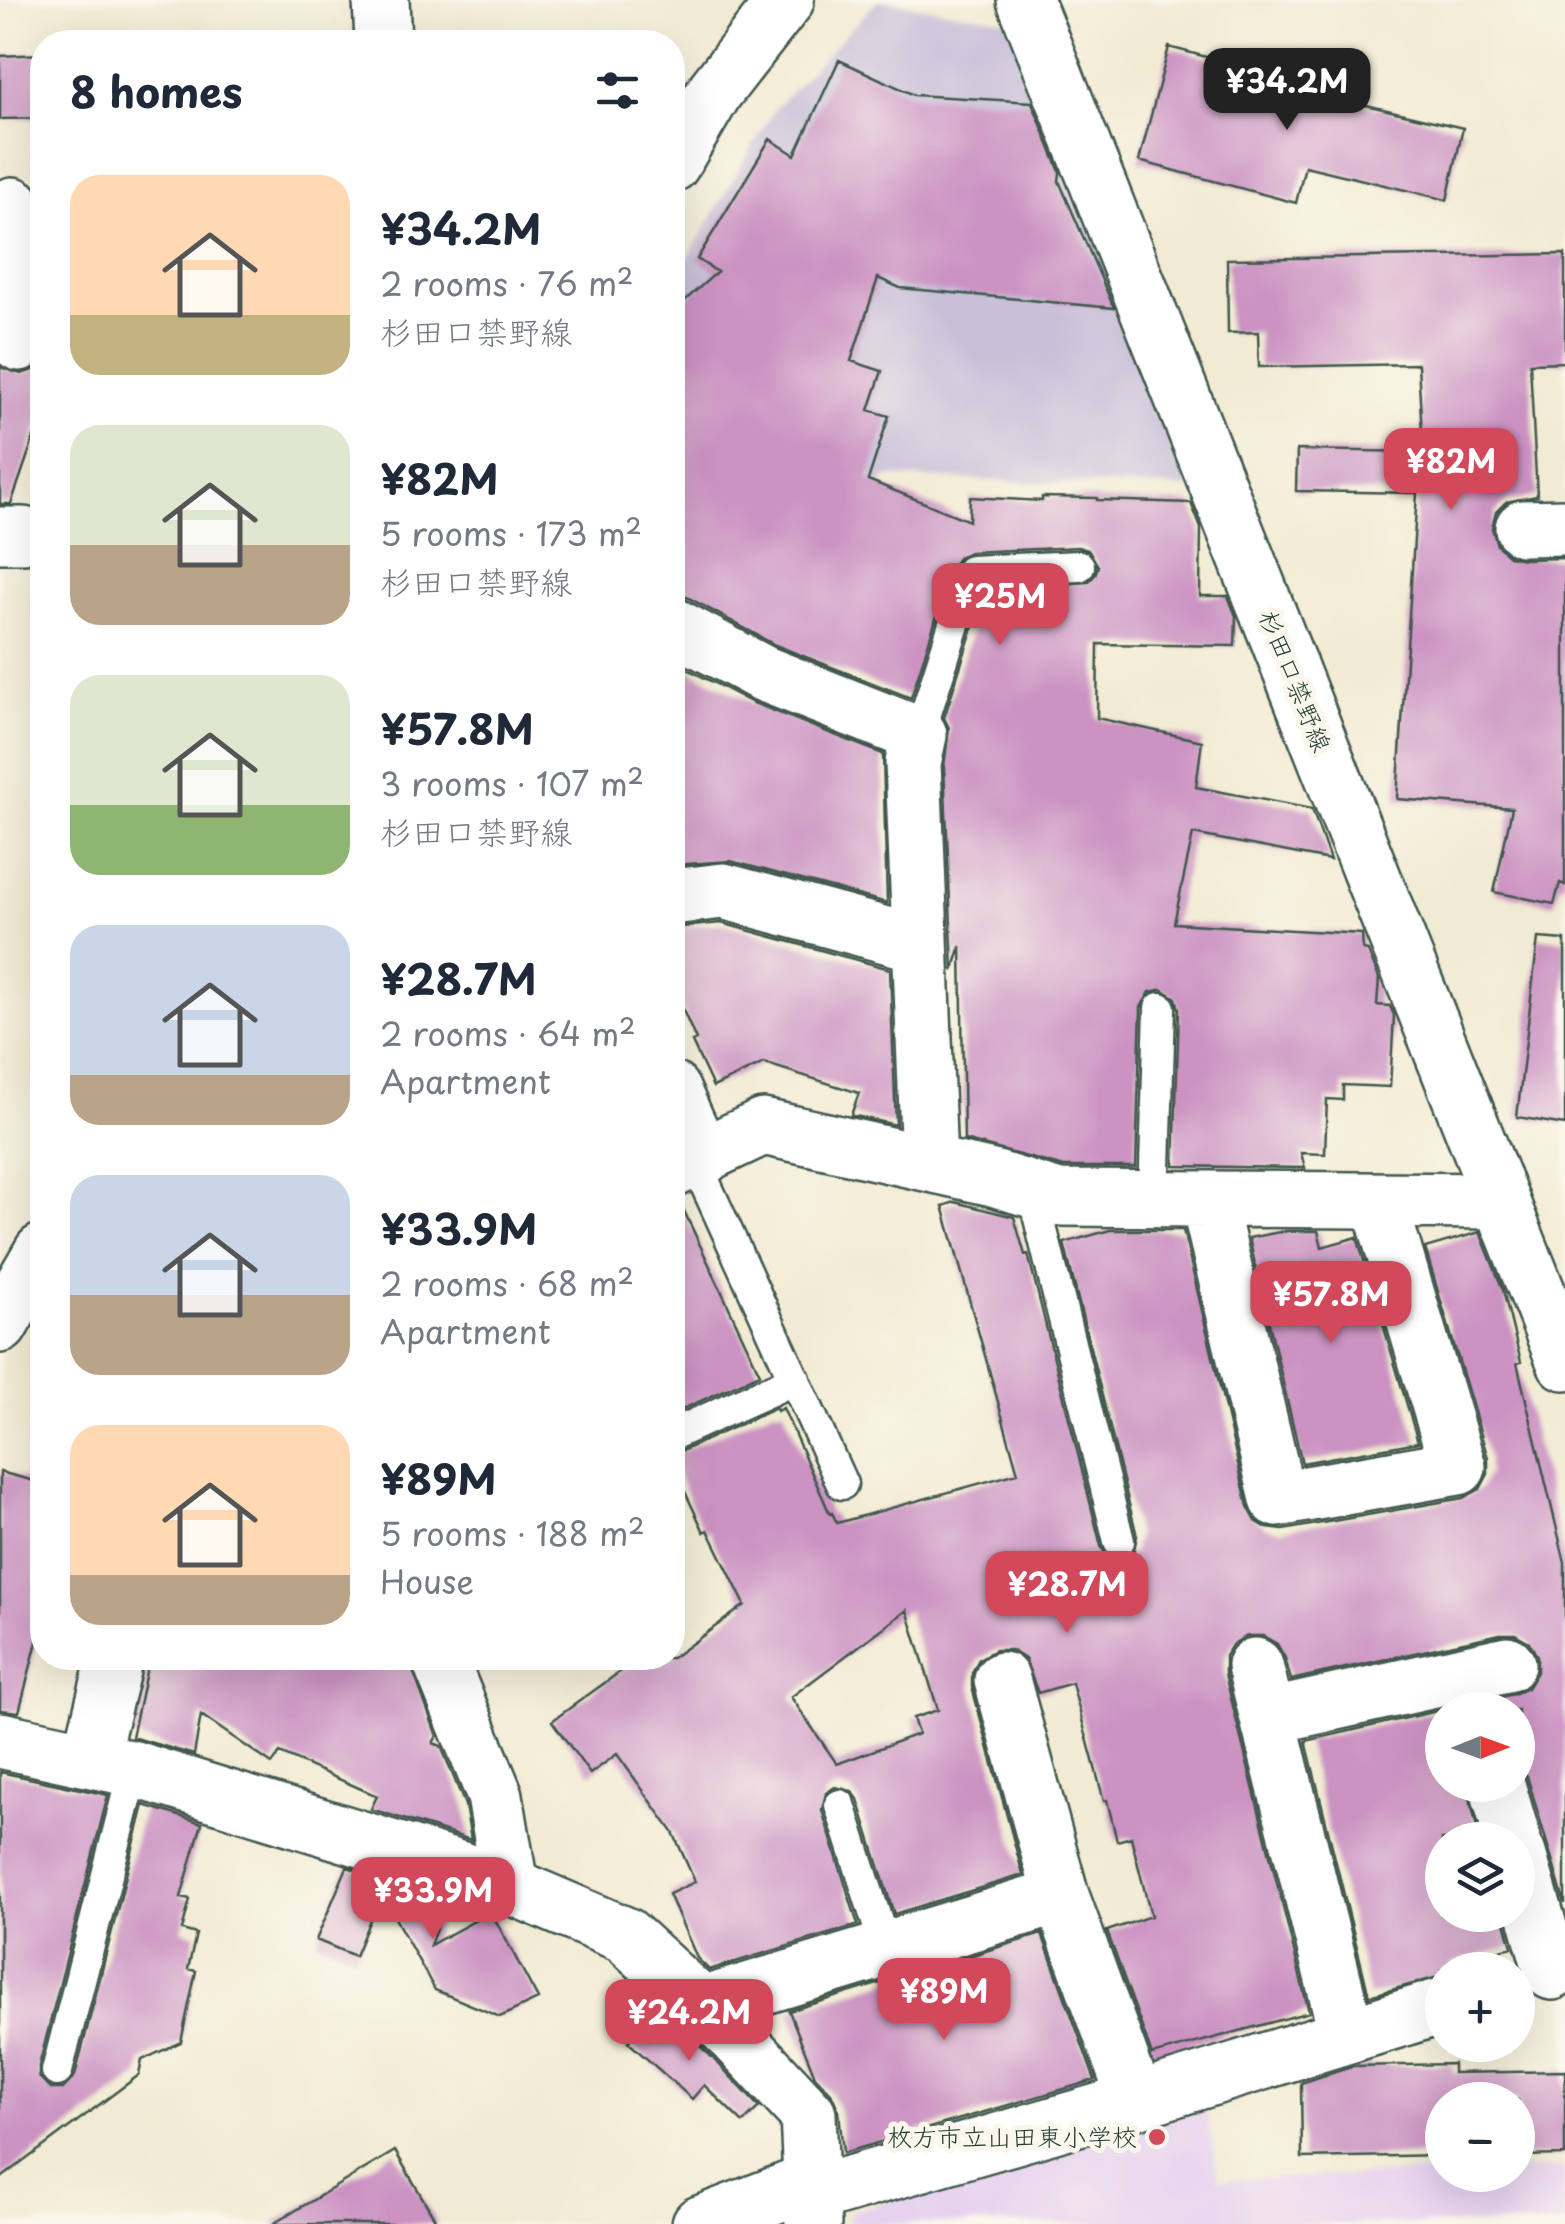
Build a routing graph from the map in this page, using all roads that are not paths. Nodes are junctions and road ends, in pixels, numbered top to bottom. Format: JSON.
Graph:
{"nodes":[{"id":1,"x":381,"y":0,"type":"edge"},
{"id":2,"x":786,"y":0,"type":"edge"},
{"id":3,"x":1026,"y":0,"type":"edge"},
{"id":4,"x":382,"y":30,"type":"edge"},
{"id":5,"x":685,"y":142,"type":"edge"},
{"id":6,"x":14,"y":206,"type":"dead end"},
{"id":7,"x":30,"y":289,"type":"edge"},
{"id":8,"x":19,"y":343,"type":"dead end"},
{"id":9,"x":1079,"y":566,"type":"dead end"},
{"id":10,"x":685,"y":632,"type":"edge"},
{"id":11,"x":919,"y":736,"type":"junction"},
{"id":12,"x":685,"y":895,"type":"edge"},
{"id":13,"x":919,"y":944,"type":"junction"},
{"id":14,"x":1160,"y":1008,"type":"dead end"},
{"id":15,"x":690,"y":1163,"type":"edge"},
{"id":16,"x":929,"y":1163,"type":"junction"},
{"id":17,"x":1032,"y":1190,"type":"junction"},
{"id":18,"x":1181,"y":1200,"type":"junction"},
{"id":19,"x":1379,"y":1202,"type":"junction"},
{"id":20,"x":1500,"y":1202,"type":"junction"},
{"id":21,"x":30,"y":1273,"type":"edge"},
{"id":22,"x":0,"y":1325,"type":"edge"},
{"id":23,"x":1564,"y":1354,"type":"edge"},
{"id":24,"x":794,"y":1380,"type":"junction"},
{"id":25,"x":685,"y":1429,"type":"edge"},
{"id":26,"x":842,"y":1484,"type":"dead end"},
{"id":27,"x":1119,"y":1541,"type":"dead end"},
{"id":28,"x":115,"y":1670,"type":"edge"},
{"id":29,"x":443,"y":1670,"type":"edge"},
{"id":30,"x":1002,"y":1680,"type":"dead end"},
{"id":31,"x":1482,"y":1683,"type":"edge"},
{"id":32,"x":0,"y":1740,"type":"edge"},
{"id":33,"x":111,"y":1764,"type":"junction"},
{"id":34,"x":840,"y":1805,"type":"dead end"},
{"id":35,"x":510,"y":1886,"type":"junction"},
{"id":36,"x":1061,"y":1896,"type":"junction"},
{"id":37,"x":1535,"y":1929,"type":"edge"},
{"id":38,"x":886,"y":1950,"type":"junction"},
{"id":39,"x":1545,"y":1973,"type":"edge"},
{"id":40,"x":702,"y":2006,"type":"junction"},
{"id":41,"x":1425,"y":2011,"type":"edge"},
{"id":42,"x":1347,"y":2035,"type":"junction"},
{"id":43,"x":57,"y":2071,"type":"dead end"},
{"id":44,"x":1136,"y":2101,"type":"junction"},
{"id":45,"x":813,"y":2200,"type":"edge"},
{"id":46,"x":700,"y":2224,"type":"edge"}],
"edges":[{"from":1,"to":4,"type":"street"},
{"from":2,"to":5,"type":"street"},
{"from":3,"to":20,"type":"street","name":"杉田口禁野線"},
{"from":6,"to":7,"type":"street"},
{"from":7,"to":8,"type":"street"},
{"from":9,"to":11,"type":"lane"},
{"from":10,"to":11,"type":"street"},
{"from":11,"to":13,"type":"street"},
{"from":12,"to":13,"type":"street"},
{"from":13,"to":16,"type":"street"},
{"from":14,"to":18,"type":"lane"},
{"from":15,"to":16,"type":"street"},
{"from":15,"to":24,"type":"lane"},
{"from":16,"to":17,"type":"street"},
{"from":17,"to":18,"type":"street"},
{"from":17,"to":27,"type":"lane"},
{"from":18,"to":19,"type":"street"},
{"from":18,"to":19,"type":"street"},
{"from":19,"to":20,"type":"street"},
{"from":20,"to":23,"type":"street","name":"杉田口禁野線"},
{"from":21,"to":22,"type":"street"},
{"from":24,"to":25,"type":"lane"},
{"from":24,"to":26,"type":"lane"},
{"from":28,"to":33,"type":"street"},
{"from":29,"to":35,"type":"street"},
{"from":30,"to":36,"type":"street"},
{"from":31,"to":42,"type":"street"},
{"from":32,"to":33,"type":"street"},
{"from":33,"to":35,"type":"street"},
{"from":33,"to":43,"type":"lane"},
{"from":34,"to":38,"type":"lane"},
{"from":35,"to":40,"type":"street"},
{"from":36,"to":38,"type":"street"},
{"from":36,"to":44,"type":"street"},
{"from":37,"to":39,"type":"street"},
{"from":38,"to":40,"type":"street"},
{"from":40,"to":45,"type":"street"},
{"from":41,"to":42,"type":"street"},
{"from":42,"to":44,"type":"street"},
{"from":44,"to":45,"type":"street"},
{"from":45,"to":46,"type":"street"}]}
